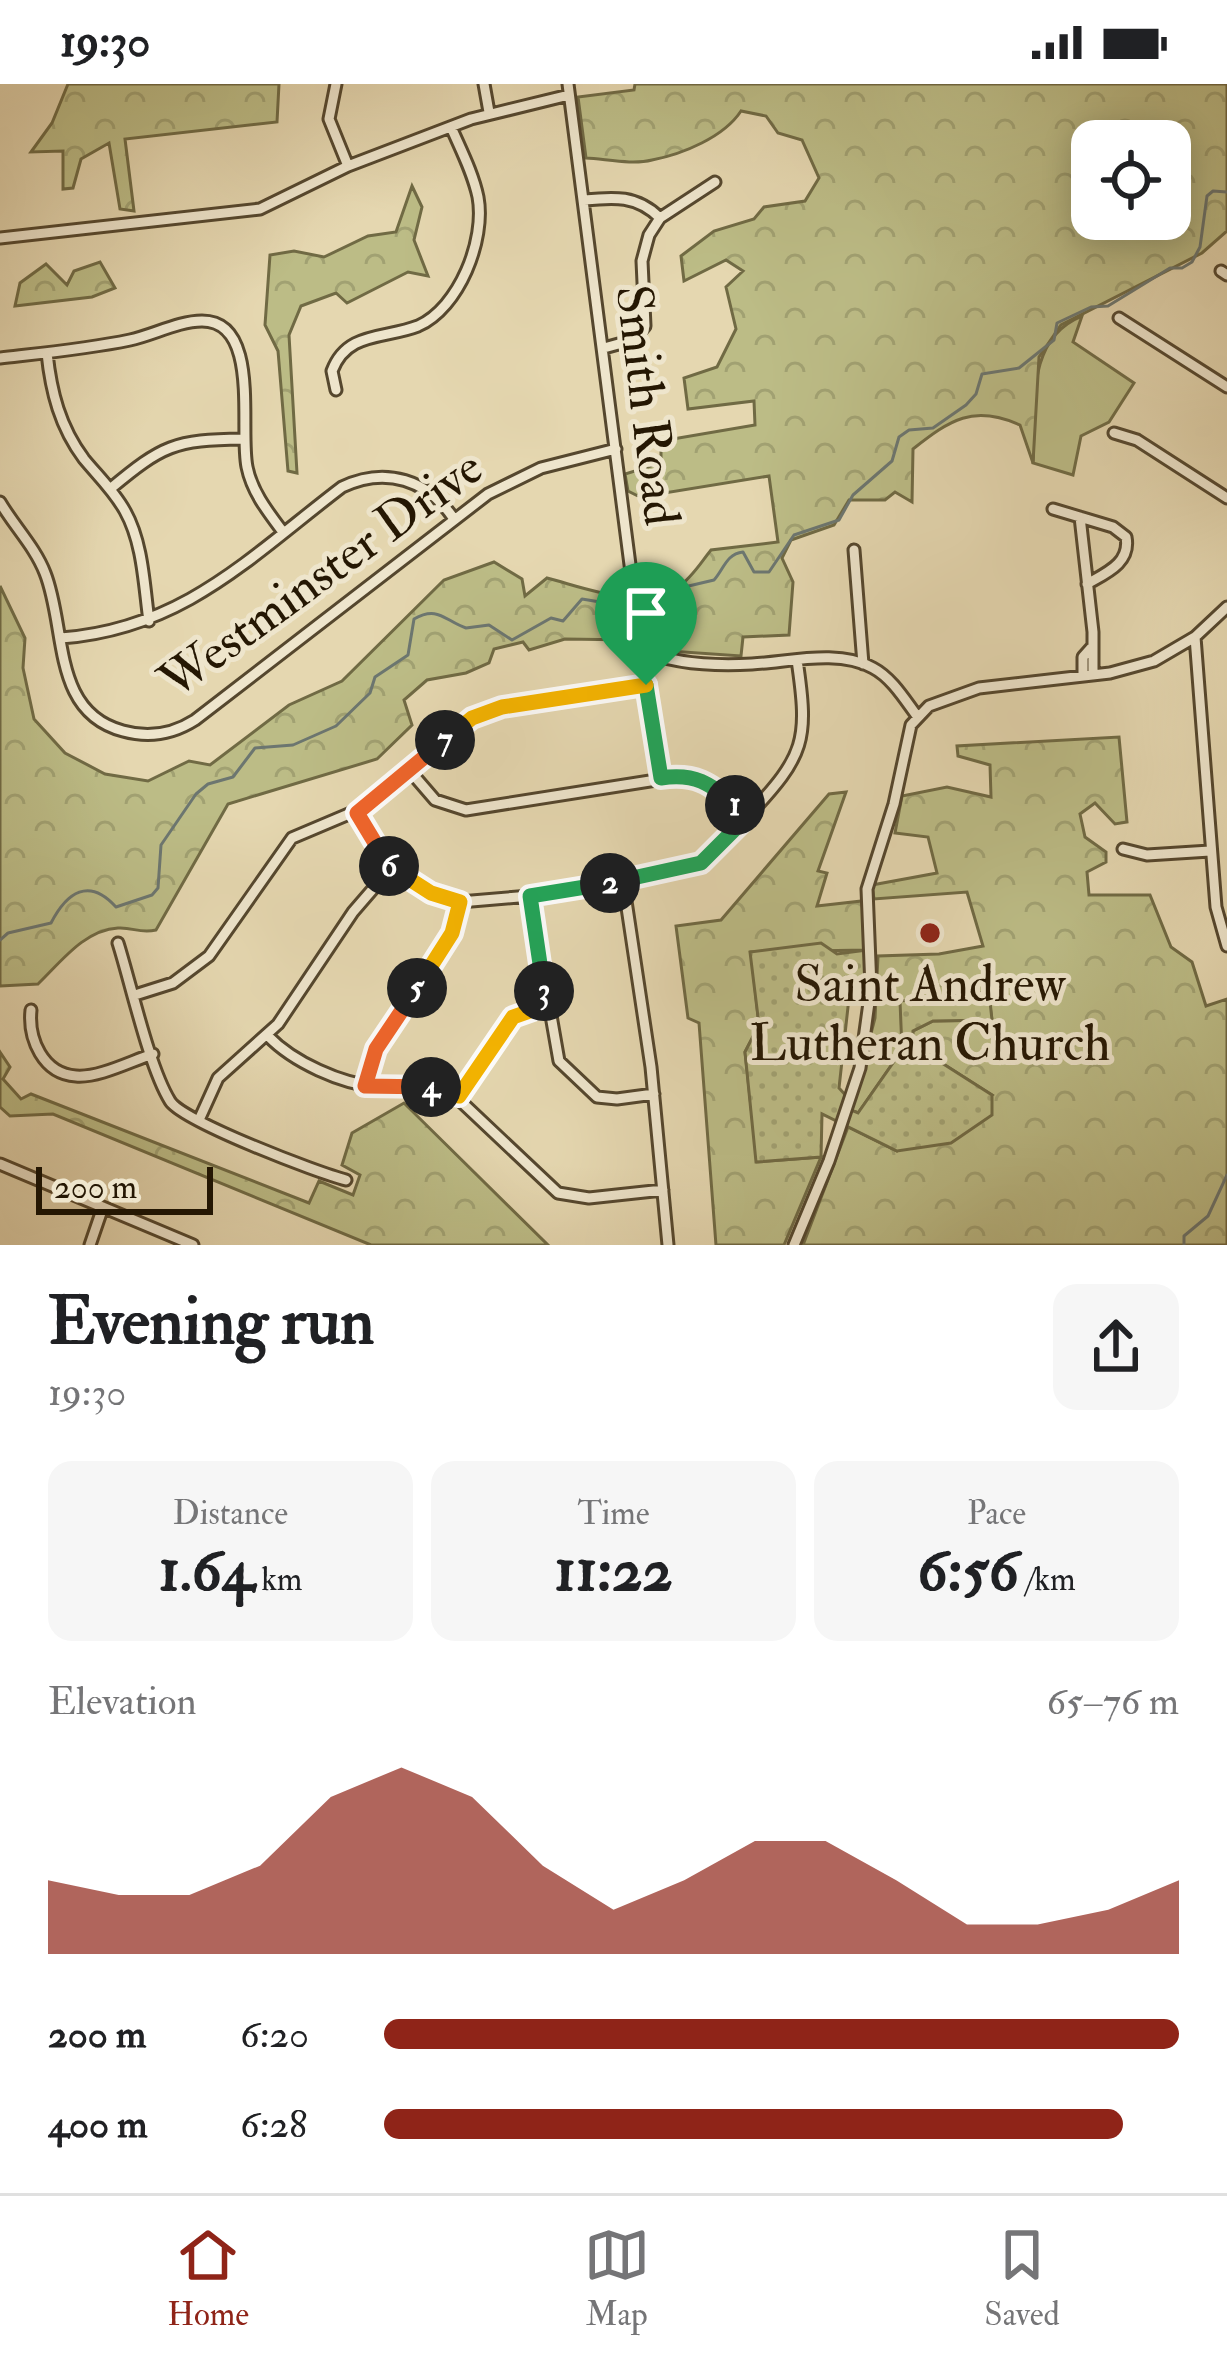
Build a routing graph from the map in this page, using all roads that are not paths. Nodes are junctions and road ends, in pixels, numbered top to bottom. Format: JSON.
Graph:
{"nodes":[{"id":1,"x":336,"y":84,"type":"edge"},
{"id":2,"x":484,"y":84,"type":"edge"},
{"id":3,"x":569,"y":89,"type":"edge"},
{"id":4,"x":489,"y":112,"type":"junction"},
{"id":5,"x":451,"y":127,"type":"junction"},
{"id":6,"x":348,"y":166,"type":"junction"},
{"id":7,"x":716,"y":182,"type":"dead end"},
{"id":8,"x":584,"y":200,"type":"junction"},
{"id":9,"x":660,"y":218,"type":"junction"},
{"id":10,"x":0,"y":238,"type":"edge"},
{"id":11,"x":1118,"y":318,"type":"dead end"},
{"id":12,"x":604,"y":348,"type":"junction"},
{"id":13,"x":47,"y":353,"type":"junction"},
{"id":14,"x":0,"y":358,"type":"edge"},
{"id":15,"x":1227,"y":387,"type":"edge"},
{"id":16,"x":336,"y":390,"type":"dead end"},
{"id":17,"x":1114,"y":433,"type":"dead end"},
{"id":18,"x":243,"y":439,"type":"junction"},
{"id":19,"x":616,"y":449,"type":"junction"},
{"id":20,"x":110,"y":489,"type":"junction"},
{"id":21,"x":1227,"y":498,"type":"edge"},
{"id":22,"x":0,"y":502,"type":"edge"},
{"id":23,"x":1053,"y":509,"type":"dead end"},
{"id":24,"x":1080,"y":517,"type":"junction"},
{"id":25,"x":454,"y":519,"type":"junction"},
{"id":26,"x":283,"y":532,"type":"junction"},
{"id":27,"x":854,"y":550,"type":"dead end"},
{"id":28,"x":1088,"y":584,"type":"junction"},
{"id":29,"x":1227,"y":608,"type":"edge"},
{"id":30,"x":149,"y":621,"type":"junction"},
{"id":31,"x":1195,"y":637,"type":"junction"},
{"id":32,"x":61,"y":638,"type":"junction"},
{"id":33,"x":641,"y":650,"type":"junction"},
{"id":34,"x":797,"y":660,"type":"junction"},
{"id":35,"x":862,"y":664,"type":"junction"},
{"id":36,"x":1088,"y":676,"type":"junction"},
{"id":37,"x":646,"y":685,"type":"junction"},
{"id":38,"x":917,"y":716,"type":"junction"},
{"id":39,"x":410,"y":771,"type":"junction"},
{"id":40,"x":661,"y":778,"type":"junction"},
{"id":41,"x":357,"y":813,"type":"junction"},
{"id":42,"x":748,"y":816,"type":"junction"},
{"id":43,"x":1123,"y":849,"type":"dead end"},
{"id":44,"x":1210,"y":851,"type":"junction"},
{"id":45,"x":391,"y":868,"type":"junction"},
{"id":46,"x":622,"y":881,"type":"junction"},
{"id":47,"x":530,"y":896,"type":"junction"},
{"id":48,"x":460,"y":902,"type":"junction"},
{"id":49,"x":118,"y":943,"type":"dead end"},
{"id":50,"x":1227,"y":946,"type":"edge"},
{"id":51,"x":135,"y":995,"type":"junction"},
{"id":52,"x":547,"y":1005,"type":"junction"},
{"id":53,"x":31,"y":1010,"type":"dead end"},
{"id":54,"x":268,"y":1036,"type":"junction"},
{"id":55,"x":153,"y":1054,"type":"junction"},
{"id":56,"x":365,"y":1086,"type":"junction"},
{"id":57,"x":654,"y":1094,"type":"junction"},
{"id":58,"x":459,"y":1096,"type":"junction"},
{"id":59,"x":199,"y":1120,"type":"junction"},
{"id":60,"x":0,"y":1164,"type":"edge"},
{"id":61,"x":346,"y":1180,"type":"dead end"},
{"id":62,"x":663,"y":1190,"type":"junction"},
{"id":63,"x":104,"y":1207,"type":"junction"},
{"id":64,"x":90,"y":1245,"type":"edge"},
{"id":65,"x":194,"y":1245,"type":"edge"},
{"id":66,"x":668,"y":1245,"type":"edge"},
{"id":67,"x":794,"y":1245,"type":"edge"}],
"edges":[{"from":1,"to":6,"type":"street"},
{"from":2,"to":4,"type":"street"},
{"from":3,"to":4,"type":"street"},
{"from":3,"to":8,"type":"street","name":"Smith Road"},
{"from":4,"to":5,"type":"street"},
{"from":5,"to":6,"type":"street"},
{"from":5,"to":16,"type":"street"},
{"from":6,"to":10,"type":"street"},
{"from":7,"to":9,"type":"street"},
{"from":8,"to":9,"type":"street"},
{"from":8,"to":12,"type":"street","name":"Smith Road"},
{"from":9,"to":12,"type":"street"},
{"from":11,"to":15,"type":"street"},
{"from":12,"to":19,"type":"street","name":"Smith Road"},
{"from":13,"to":14,"type":"street"},
{"from":13,"to":18,"type":"street"},
{"from":13,"to":20,"type":"street"},
{"from":17,"to":21,"type":"street"},
{"from":18,"to":20,"type":"street"},
{"from":18,"to":26,"type":"street"},
{"from":19,"to":25,"type":"street","name":"Westminster Drive"},
{"from":19,"to":33,"type":"street","name":"Smith Road"},
{"from":20,"to":30,"type":"street"},
{"from":22,"to":32,"type":"street","name":"Westminster Drive"},
{"from":23,"to":24,"type":"street"},
{"from":24,"to":28,"type":"street"},
{"from":24,"to":28,"type":"street"},
{"from":25,"to":26,"type":"street"},
{"from":25,"to":32,"type":"street","name":"Westminster Drive"},
{"from":26,"to":30,"type":"street"},
{"from":27,"to":35,"type":"street"},
{"from":28,"to":36,"type":"street"},
{"from":29,"to":31,"type":"street"},
{"from":30,"to":32,"type":"street"},
{"from":31,"to":36,"type":"street"},
{"from":31,"to":44,"type":"street"},
{"from":33,"to":34,"type":"street"},
{"from":33,"to":37,"type":"street","name":"Smith Road"},
{"from":34,"to":35,"type":"street"},
{"from":34,"to":42,"type":"street"},
{"from":35,"to":38,"type":"street"},
{"from":36,"to":38,"type":"street"},
{"from":37,"to":39,"type":"street"},
{"from":37,"to":40,"type":"street","name":"Smith Road"},
{"from":38,"to":67,"type":"street"},
{"from":39,"to":40,"type":"street"},
{"from":39,"to":41,"type":"street"},
{"from":40,"to":42,"type":"street"},
{"from":41,"to":45,"type":"street"},
{"from":41,"to":51,"type":"street"},
{"from":42,"to":46,"type":"street"},
{"from":43,"to":44,"type":"street"},
{"from":44,"to":50,"type":"street"},
{"from":45,"to":48,"type":"street"},
{"from":45,"to":54,"type":"street"},
{"from":46,"to":47,"type":"street"},
{"from":46,"to":57,"type":"street"},
{"from":47,"to":48,"type":"street"},
{"from":47,"to":52,"type":"street"},
{"from":48,"to":56,"type":"street"},
{"from":49,"to":51,"type":"street"},
{"from":51,"to":55,"type":"street"},
{"from":52,"to":57,"type":"street"},
{"from":52,"to":58,"type":"street"},
{"from":53,"to":55,"type":"street"},
{"from":54,"to":56,"type":"street"},
{"from":54,"to":59,"type":"street"},
{"from":55,"to":59,"type":"street"},
{"from":56,"to":58,"type":"street"},
{"from":57,"to":62,"type":"street"},
{"from":58,"to":62,"type":"street"},
{"from":59,"to":61,"type":"street"},
{"from":60,"to":63,"type":"street"},
{"from":62,"to":66,"type":"street"},
{"from":63,"to":64,"type":"street"},
{"from":63,"to":65,"type":"street"}]}
